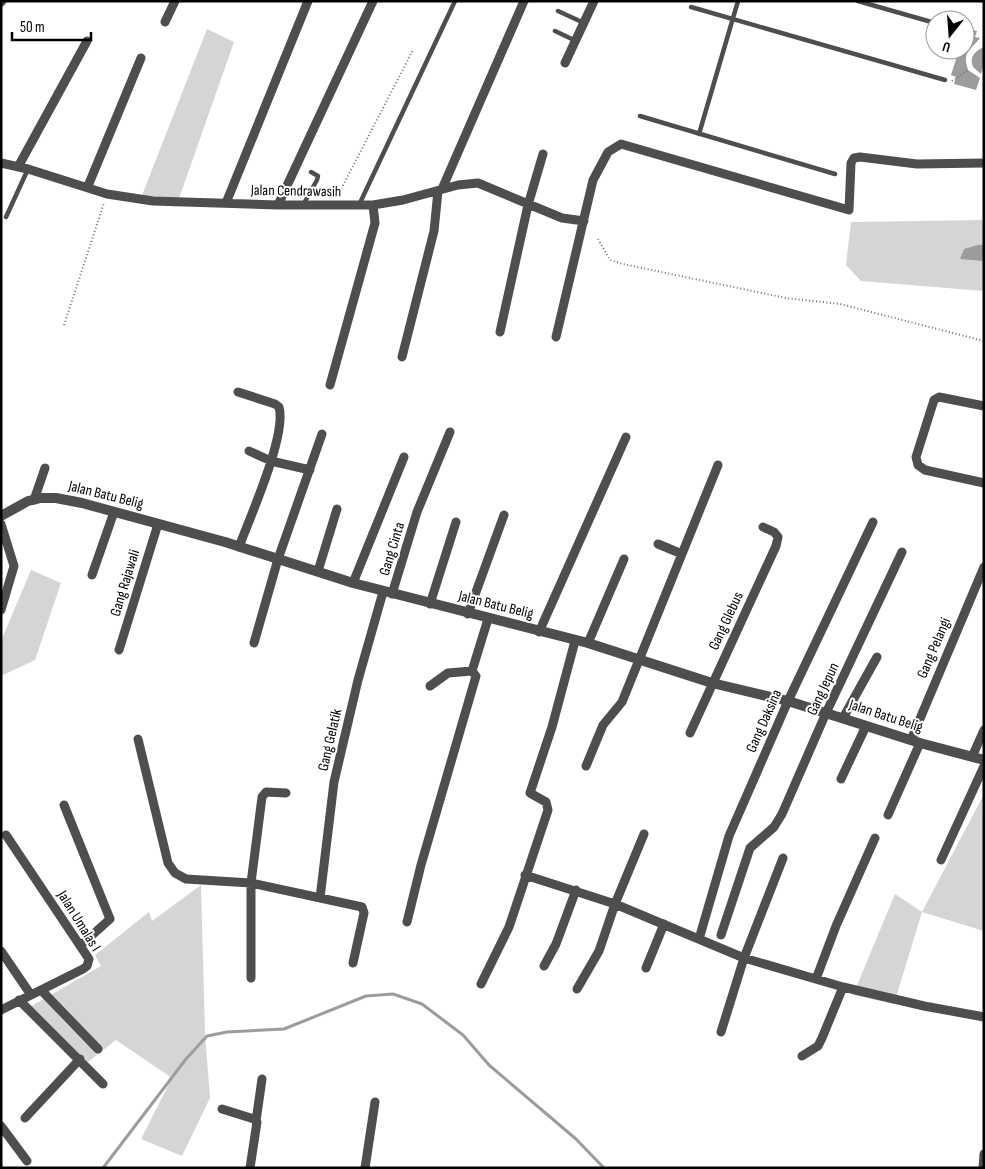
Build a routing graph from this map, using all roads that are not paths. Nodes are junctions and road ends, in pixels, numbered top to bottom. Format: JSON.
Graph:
{"nodes":[{"id":1,"x":175,"y":1,"type":"edge"},
{"id":2,"x":308,"y":1,"type":"edge"},
{"id":3,"x":372,"y":1,"type":"edge"},
{"id":4,"x":455,"y":1,"type":"edge"},
{"id":5,"x":524,"y":1,"type":"edge"},
{"id":6,"x":594,"y":1,"type":"edge"},
{"id":7,"x":738,"y":1,"type":"edge"},
{"id":8,"x":858,"y":1,"type":"edge"},
{"id":9,"x":691,"y":7,"type":"dead end"},
{"id":10,"x":558,"y":11,"type":"dead end"},
{"id":11,"x":733,"y":19,"type":"junction"},
{"id":12,"x":925,"y":20,"type":"edge"},
{"id":13,"x":165,"y":22,"type":"dead end"},
{"id":14,"x":584,"y":23,"type":"junction"},
{"id":15,"x":555,"y":32,"type":"dead end"},
{"id":16,"x":87,"y":41,"type":"dead end"},
{"id":17,"x":576,"y":41,"type":"junction"},
{"id":18,"x":141,"y":58,"type":"dead end"},
{"id":19,"x":565,"y":64,"type":"dead end"},
{"id":20,"x":945,"y":80,"type":"dead end"},
{"id":21,"x":640,"y":116,"type":"dead end"},
{"id":22,"x":699,"y":134,"type":"junction"},
{"id":23,"x":543,"y":154,"type":"dead end"},
{"id":24,"x":1,"y":163,"type":"edge"},
{"id":25,"x":984,"y":163,"type":"edge"},
{"id":26,"x":18,"y":167,"type":"junction"},
{"id":27,"x":28,"y":169,"type":"junction"},
{"id":28,"x":311,"y":172,"type":"dead end"},
{"id":29,"x":835,"y":174,"type":"dead end"},
{"id":30,"x":88,"y":186,"type":"junction"},
{"id":31,"x":440,"y":190,"type":"junction"},
{"id":32,"x":226,"y":203,"type":"junction"},
{"id":33,"x":278,"y":205,"type":"junction"},
{"id":34,"x":303,"y":205,"type":"junction"},
{"id":35,"x":359,"y":205,"type":"junction"},
{"id":36,"x":373,"y":205,"type":"junction"},
{"id":37,"x":528,"y":205,"type":"junction"},
{"id":38,"x":6,"y":217,"type":"dead end"},
{"id":39,"x":584,"y":221,"type":"junction"},
{"id":40,"x":500,"y":332,"type":"dead end"},
{"id":41,"x":556,"y":336,"type":"dead end"},
{"id":42,"x":402,"y":357,"type":"dead end"},
{"id":43,"x":330,"y":385,"type":"dead end"},
{"id":44,"x":238,"y":392,"type":"dead end"},
{"id":45,"x":984,"y":406,"type":"edge"},
{"id":46,"x":450,"y":432,"type":"dead end"},
{"id":47,"x":322,"y":434,"type":"dead end"},
{"id":48,"x":626,"y":437,"type":"dead end"},
{"id":49,"x":249,"y":451,"type":"dead end"},
{"id":50,"x":404,"y":457,"type":"dead end"},
{"id":51,"x":270,"y":461,"type":"junction"},
{"id":52,"x":718,"y":465,"type":"dead end"},
{"id":53,"x":45,"y":468,"type":"dead end"},
{"id":54,"x":310,"y":470,"type":"junction"},
{"id":55,"x":984,"y":484,"type":"edge"},
{"id":56,"x":34,"y":500,"type":"junction"},
{"id":57,"x":337,"y":509,"type":"dead end"},
{"id":58,"x":114,"y":512,"type":"junction"},
{"id":59,"x":504,"y":515,"type":"dead end"},
{"id":60,"x":1,"y":516,"type":"edge"},
{"id":61,"x":456,"y":522,"type":"dead end"},
{"id":62,"x":873,"y":522,"type":"dead end"},
{"id":63,"x":1,"y":524,"type":"edge"},
{"id":64,"x":158,"y":524,"type":"junction"},
{"id":65,"x":763,"y":527,"type":"dead end"},
{"id":66,"x":658,"y":544,"type":"dead end"},
{"id":67,"x":239,"y":547,"type":"junction"},
{"id":68,"x":902,"y":552,"type":"dead end"},
{"id":69,"x":682,"y":554,"type":"junction"},
{"id":70,"x":278,"y":559,"type":"junction"},
{"id":71,"x":624,"y":559,"type":"dead end"},
{"id":72,"x":984,"y":567,"type":"edge"},
{"id":73,"x":318,"y":572,"type":"junction"},
{"id":74,"x":92,"y":575,"type":"dead end"},
{"id":75,"x":353,"y":583,"type":"junction"},
{"id":76,"x":388,"y":593,"type":"junction"},
{"id":77,"x":430,"y":604,"type":"junction"},
{"id":78,"x":1,"y":610,"type":"edge"},
{"id":79,"x":468,"y":614,"type":"junction"},
{"id":80,"x":488,"y":619,"type":"junction"},
{"id":81,"x":539,"y":632,"type":"junction"},
{"id":82,"x":575,"y":641,"type":"junction"},
{"id":83,"x":254,"y":643,"type":"dead end"},
{"id":84,"x":588,"y":643,"type":"junction"},
{"id":85,"x":119,"y":650,"type":"dead end"},
{"id":86,"x":877,"y":657,"type":"dead end"},
{"id":87,"x":637,"y":659,"type":"junction"},
{"id":88,"x":472,"y":671,"type":"junction"},
{"id":89,"x":712,"y":683,"type":"junction"},
{"id":90,"x":430,"y":686,"type":"dead end"},
{"id":91,"x":788,"y":701,"type":"junction"},
{"id":92,"x":826,"y":713,"type":"junction"},
{"id":93,"x":843,"y":718,"type":"junction"},
{"id":94,"x":866,"y":726,"type":"junction"},
{"id":95,"x":984,"y":730,"type":"edge"},
{"id":96,"x":690,"y":733,"type":"dead end"},
{"id":97,"x":138,"y":739,"type":"dead end"},
{"id":98,"x":915,"y":742,"type":"junction"},
{"id":99,"x":972,"y":757,"type":"junction"},
{"id":100,"x":984,"y":760,"type":"edge"},
{"id":101,"x":586,"y":766,"type":"dead end"},
{"id":102,"x":984,"y":766,"type":"edge"},
{"id":103,"x":841,"y":779,"type":"dead end"},
{"id":104,"x":286,"y":793,"type":"dead end"},
{"id":105,"x":64,"y":805,"type":"dead end"},
{"id":106,"x":888,"y":814,"type":"dead end"},
{"id":107,"x":644,"y":834,"type":"dead end"},
{"id":108,"x":6,"y":835,"type":"dead end"},
{"id":109,"x":875,"y":838,"type":"dead end"},
{"id":110,"x":783,"y":858,"type":"dead end"},
{"id":111,"x":941,"y":860,"type":"dead end"},
{"id":112,"x":524,"y":875,"type":"junction"},
{"id":113,"x":251,"y":883,"type":"junction"},
{"id":114,"x":576,"y":890,"type":"junction"},
{"id":115,"x":320,"y":898,"type":"junction"},
{"id":116,"x":616,"y":904,"type":"junction"},
{"id":117,"x":407,"y":922,"type":"dead end"},
{"id":118,"x":664,"y":924,"type":"junction"},
{"id":119,"x":722,"y":935,"type":"dead end"},
{"id":120,"x":699,"y":939,"type":"junction"},
{"id":121,"x":80,"y":946,"type":"junction"},
{"id":122,"x":1,"y":951,"type":"edge"},
{"id":123,"x":744,"y":958,"type":"junction"},
{"id":124,"x":353,"y":963,"type":"dead end"},
{"id":125,"x":544,"y":966,"type":"dead end"},
{"id":126,"x":646,"y":968,"type":"dead end"},
{"id":127,"x":251,"y":978,"type":"dead end"},
{"id":128,"x":816,"y":979,"type":"junction"},
{"id":129,"x":481,"y":984,"type":"dead end"},
{"id":130,"x":843,"y":987,"type":"junction"},
{"id":131,"x":577,"y":989,"type":"dead end"},
{"id":132,"x":41,"y":990,"type":"junction"},
{"id":133,"x":31,"y":996,"type":"junction"},
{"id":134,"x":19,"y":1000,"type":"junction"},
{"id":135,"x":1,"y":1010,"type":"edge"},
{"id":136,"x":984,"y":1017,"type":"edge"},
{"id":137,"x":722,"y":1032,"type":"dead end"},
{"id":138,"x":98,"y":1049,"type":"dead end"},
{"id":139,"x":802,"y":1056,"type":"dead end"},
{"id":140,"x":80,"y":1059,"type":"junction"},
{"id":141,"x":262,"y":1079,"type":"dead end"},
{"id":142,"x":103,"y":1084,"type":"dead end"},
{"id":143,"x":375,"y":1102,"type":"dead end"},
{"id":144,"x":222,"y":1109,"type":"dead end"},
{"id":145,"x":25,"y":1118,"type":"dead end"},
{"id":146,"x":256,"y":1121,"type":"junction"},
{"id":147,"x":1,"y":1126,"type":"edge"},
{"id":148,"x":984,"y":1154,"type":"edge"},
{"id":149,"x":27,"y":1161,"type":"dead end"},
{"id":150,"x":250,"y":1168,"type":"edge"},
{"id":151,"x":365,"y":1168,"type":"edge"},
{"id":152,"x":983,"y":1168,"type":"edge"}],
"edges":[{"from":1,"to":13,"type":"street"},
{"from":2,"to":32,"type":"street"},
{"from":3,"to":33,"type":"street"},
{"from":4,"to":35,"type":"lane"},
{"from":5,"to":31,"type":"street"},
{"from":6,"to":14,"type":"street"},
{"from":7,"to":11,"type":"lane"},
{"from":8,"to":12,"type":"lane"},
{"from":9,"to":11,"type":"lane"},
{"from":10,"to":14,"type":"lane"},
{"from":11,"to":20,"type":"lane"},
{"from":11,"to":22,"type":"lane"},
{"from":14,"to":17,"type":"street"},
{"from":15,"to":17,"type":"lane"},
{"from":16,"to":26,"type":"street"},
{"from":17,"to":19,"type":"street"},
{"from":18,"to":30,"type":"street"},
{"from":21,"to":22,"type":"lane"},
{"from":22,"to":29,"type":"lane"},
{"from":23,"to":37,"type":"street"},
{"from":24,"to":26,"type":"street","name":"Jalan Cendrawasih"},
{"from":25,"to":39,"type":"street"},
{"from":26,"to":27,"type":"street","name":"Jalan Cendrawasih"},
{"from":27,"to":30,"type":"street","name":"Jalan Cendrawasih"},
{"from":27,"to":38,"type":"lane"},
{"from":28,"to":34,"type":"lane"},
{"from":30,"to":32,"type":"street","name":"Jalan Cendrawasih"},
{"from":31,"to":36,"type":"street","name":"Jalan Cendrawasih"},
{"from":31,"to":37,"type":"street","name":"Jalan Cendrawasih"},
{"from":31,"to":42,"type":"street"},
{"from":32,"to":33,"type":"street","name":"Jalan Cendrawasih"},
{"from":33,"to":34,"type":"street","name":"Jalan Cendrawasih"},
{"from":34,"to":35,"type":"street","name":"Jalan Cendrawasih"},
{"from":35,"to":36,"type":"street","name":"Jalan Cendrawasih"},
{"from":36,"to":43,"type":"street"},
{"from":37,"to":39,"type":"street","name":"Jalan Cendrawasih"},
{"from":37,"to":40,"type":"street"},
{"from":39,"to":41,"type":"street"},
{"from":44,"to":51,"type":"street"},
{"from":45,"to":55,"type":"street"},
{"from":46,"to":76,"type":"street","name":"Gang Cinta"},
{"from":47,"to":54,"type":"street"},
{"from":48,"to":81,"type":"street"},
{"from":49,"to":51,"type":"street"},
{"from":50,"to":75,"type":"street"},
{"from":51,"to":54,"type":"street"},
{"from":51,"to":67,"type":"street"},
{"from":52,"to":69,"type":"street"},
{"from":53,"to":56,"type":"street"},
{"from":54,"to":70,"type":"street"},
{"from":56,"to":58,"type":"street","name":"Jalan Batu Belig"},
{"from":56,"to":60,"type":"street","name":"Jalan Batu Belig"},
{"from":57,"to":73,"type":"street"},
{"from":58,"to":64,"type":"street","name":"Jalan Batu Belig"},
{"from":58,"to":74,"type":"street"},
{"from":59,"to":79,"type":"street"},
{"from":61,"to":77,"type":"street"},
{"from":62,"to":91,"type":"street","name":"Gang Daksina"},
{"from":63,"to":78,"type":"street"},
{"from":64,"to":67,"type":"street","name":"Jalan Batu Belig"},
{"from":64,"to":85,"type":"street","name":"Gang Rajawali"},
{"from":65,"to":89,"type":"street","name":"Gang Glebus"},
{"from":66,"to":69,"type":"street"},
{"from":67,"to":70,"type":"street","name":"Jalan Batu Belig"},
{"from":68,"to":92,"type":"street","name":"Gang Jepun"},
{"from":69,"to":87,"type":"street"},
{"from":70,"to":73,"type":"street","name":"Jalan Batu Belig"},
{"from":70,"to":83,"type":"street"},
{"from":71,"to":84,"type":"street"},
{"from":72,"to":98,"type":"street","name":"Gang Pelangi"},
{"from":73,"to":75,"type":"street","name":"Jalan Batu Belig"},
{"from":75,"to":76,"type":"street","name":"Jalan Batu Belig"},
{"from":76,"to":77,"type":"street","name":"Jalan Batu Belig"},
{"from":76,"to":115,"type":"street","name":"Gang Gelatik"},
{"from":77,"to":79,"type":"street","name":"Jalan Batu Belig"},
{"from":79,"to":80,"type":"street","name":"Jalan Batu Belig"},
{"from":80,"to":81,"type":"street","name":"Jalan Batu Belig"},
{"from":80,"to":88,"type":"street"},
{"from":81,"to":82,"type":"street","name":"Jalan Batu Belig"},
{"from":82,"to":84,"type":"street","name":"Jalan Batu Belig"},
{"from":82,"to":112,"type":"street"},
{"from":84,"to":87,"type":"street","name":"Jalan Batu Belig"},
{"from":86,"to":93,"type":"street"},
{"from":87,"to":89,"type":"street","name":"Jalan Batu Belig"},
{"from":87,"to":101,"type":"street"},
{"from":88,"to":90,"type":"street"},
{"from":88,"to":117,"type":"street"},
{"from":89,"to":91,"type":"street","name":"Jalan Batu Belig"},
{"from":89,"to":96,"type":"street","name":"Gang Glebus"},
{"from":91,"to":92,"type":"street","name":"Jalan Batu Belig"},
{"from":91,"to":120,"type":"street","name":"Gang Daksina"},
{"from":92,"to":93,"type":"street","name":"Jalan Batu Belig"},
{"from":92,"to":119,"type":"street","name":"Gang Jepun"},
{"from":93,"to":94,"type":"street","name":"Jalan Batu Belig"},
{"from":94,"to":98,"type":"street","name":"Jalan Batu Belig"},
{"from":94,"to":103,"type":"street"},
{"from":95,"to":99,"type":"street"},
{"from":97,"to":113,"type":"street"},
{"from":98,"to":99,"type":"street","name":"Jalan Batu Belig"},
{"from":98,"to":106,"type":"street"},
{"from":99,"to":100,"type":"street","name":"Jalan Batu Belig"},
{"from":102,"to":111,"type":"street"},
{"from":104,"to":113,"type":"street"},
{"from":105,"to":121,"type":"street"},
{"from":107,"to":116,"type":"street"},
{"from":108,"to":121,"type":"street","name":"Jalan Umalas I"},
{"from":109,"to":128,"type":"street"},
{"from":110,"to":123,"type":"street"},
{"from":112,"to":114,"type":"street"},
{"from":112,"to":129,"type":"street"},
{"from":113,"to":115,"type":"street"},
{"from":113,"to":127,"type":"street"},
{"from":114,"to":116,"type":"street"},
{"from":114,"to":125,"type":"street"},
{"from":115,"to":124,"type":"street"},
{"from":116,"to":118,"type":"street"},
{"from":116,"to":131,"type":"street"},
{"from":118,"to":120,"type":"street"},
{"from":118,"to":126,"type":"street"},
{"from":120,"to":123,"type":"street"},
{"from":121,"to":132,"type":"street","name":"Jalan Umalas I"},
{"from":122,"to":133,"type":"street"},
{"from":123,"to":128,"type":"street"},
{"from":123,"to":137,"type":"street"},
{"from":128,"to":130,"type":"street"},
{"from":130,"to":136,"type":"street"},
{"from":130,"to":139,"type":"street"},
{"from":132,"to":133,"type":"street","name":"Jalan Umalas I"},
{"from":132,"to":138,"type":"street"},
{"from":133,"to":134,"type":"street","name":"Jalan Umalas I"},
{"from":134,"to":135,"type":"street","name":"Jalan Umalas I"},
{"from":134,"to":140,"type":"street"},
{"from":140,"to":142,"type":"street"},
{"from":140,"to":145,"type":"street"},
{"from":141,"to":146,"type":"street"},
{"from":143,"to":151,"type":"street"},
{"from":144,"to":146,"type":"street"},
{"from":146,"to":150,"type":"street"},
{"from":147,"to":149,"type":"street"},
{"from":148,"to":152,"type":"street"}]}
